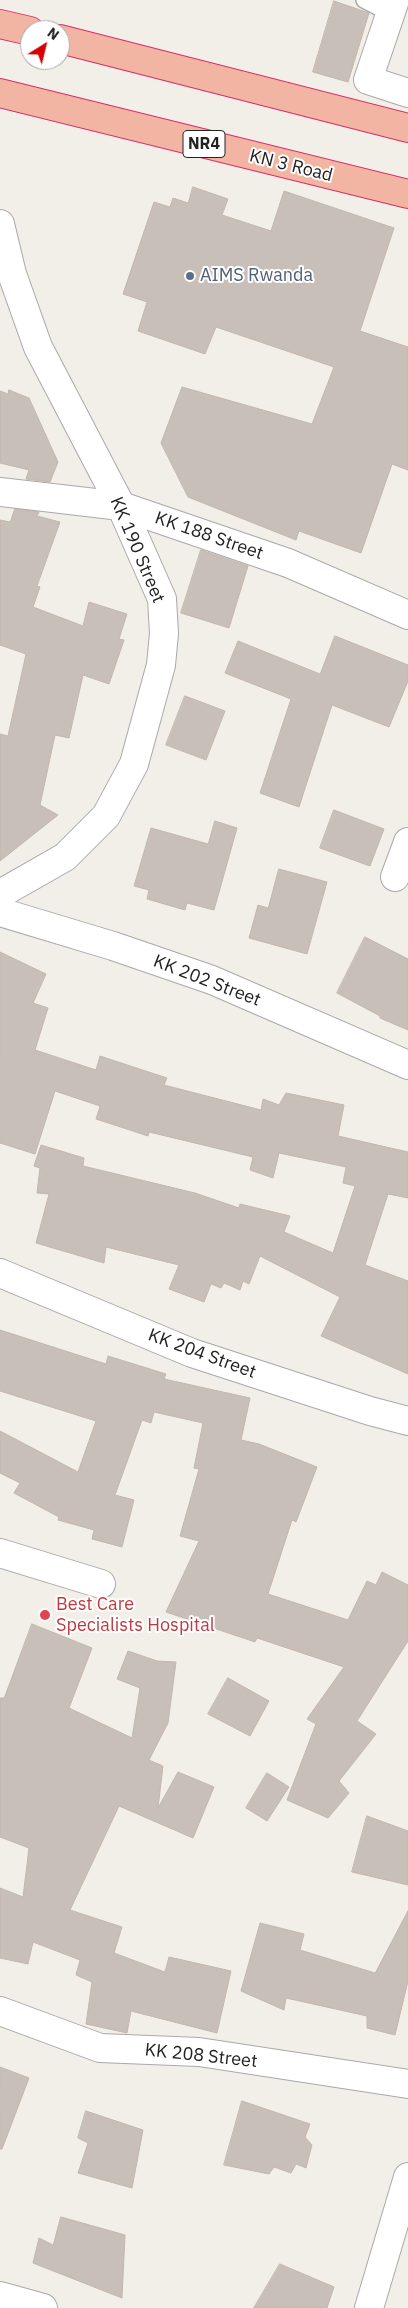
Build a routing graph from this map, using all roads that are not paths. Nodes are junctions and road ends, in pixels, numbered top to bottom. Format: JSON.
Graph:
{"nodes":[{"id":1,"x":364,"y":0,"type":"edge"},
{"id":2,"x":392,"y":7,"type":"edge"},
{"id":3,"x":0,"y":24,"type":"edge"},
{"id":4,"x":20,"y":29,"type":"edge"},
{"id":5,"x":70,"y":42,"type":"edge"},
{"id":6,"x":0,"y":93,"type":"edge"},
{"id":7,"x":408,"y":93,"type":"edge"},
{"id":8,"x":408,"y":128,"type":"edge"},
{"id":9,"x":408,"y":194,"type":"edge"},
{"id":10,"x":0,"y":224,"type":"edge"},
{"id":11,"x":0,"y":492,"type":"edge"},
{"id":12,"x":121,"y":506,"type":"junction"},
{"id":13,"x":408,"y":615,"type":"edge"},
{"id":14,"x":408,"y":842,"type":"edge"},
{"id":15,"x":395,"y":877,"type":"dead end"},
{"id":16,"x":0,"y":894,"type":"edge"},
{"id":17,"x":0,"y":912,"type":"edge"},
{"id":18,"x":408,"y":1065,"type":"edge"},
{"id":19,"x":0,"y":1273,"type":"edge"},
{"id":20,"x":408,"y":1421,"type":"edge"},
{"id":21,"x":0,"y":1553,"type":"edge"},
{"id":22,"x":102,"y":1584,"type":"dead end"},
{"id":23,"x":0,"y":2011,"type":"edge"},
{"id":24,"x":408,"y":2084,"type":"edge"},
{"id":25,"x":408,"y":2177,"type":"edge"},
{"id":26,"x":0,"y":2296,"type":"edge"},
{"id":27,"x":43,"y":2308,"type":"edge"},
{"id":28,"x":369,"y":2308,"type":"edge"}],
"edges":[{"from":1,"to":2,"type":"lane"},
{"from":2,"to":7,"type":"street"},
{"from":3,"to":4,"type":"highway"},
{"from":5,"to":8,"type":"highway"},
{"from":6,"to":9,"type":"highway","name":"KN 3 Road","number":"NR4"},
{"from":10,"to":12,"type":"street","name":"KK 190 Street"},
{"from":11,"to":12,"type":"street","name":"KK 188 Street"},
{"from":12,"to":13,"type":"street","name":"KK 188 Street"},
{"from":12,"to":16,"type":"street","name":"KK 190 Street"},
{"from":14,"to":15,"type":"street"},
{"from":17,"to":18,"type":"street","name":"KK 202 Street"},
{"from":19,"to":20,"type":"street","name":"KK 204 Street"},
{"from":21,"to":22,"type":"street"},
{"from":23,"to":24,"type":"street","name":"KK 208 Street"},
{"from":25,"to":28,"type":"street"},
{"from":26,"to":27,"type":"street"}]}
